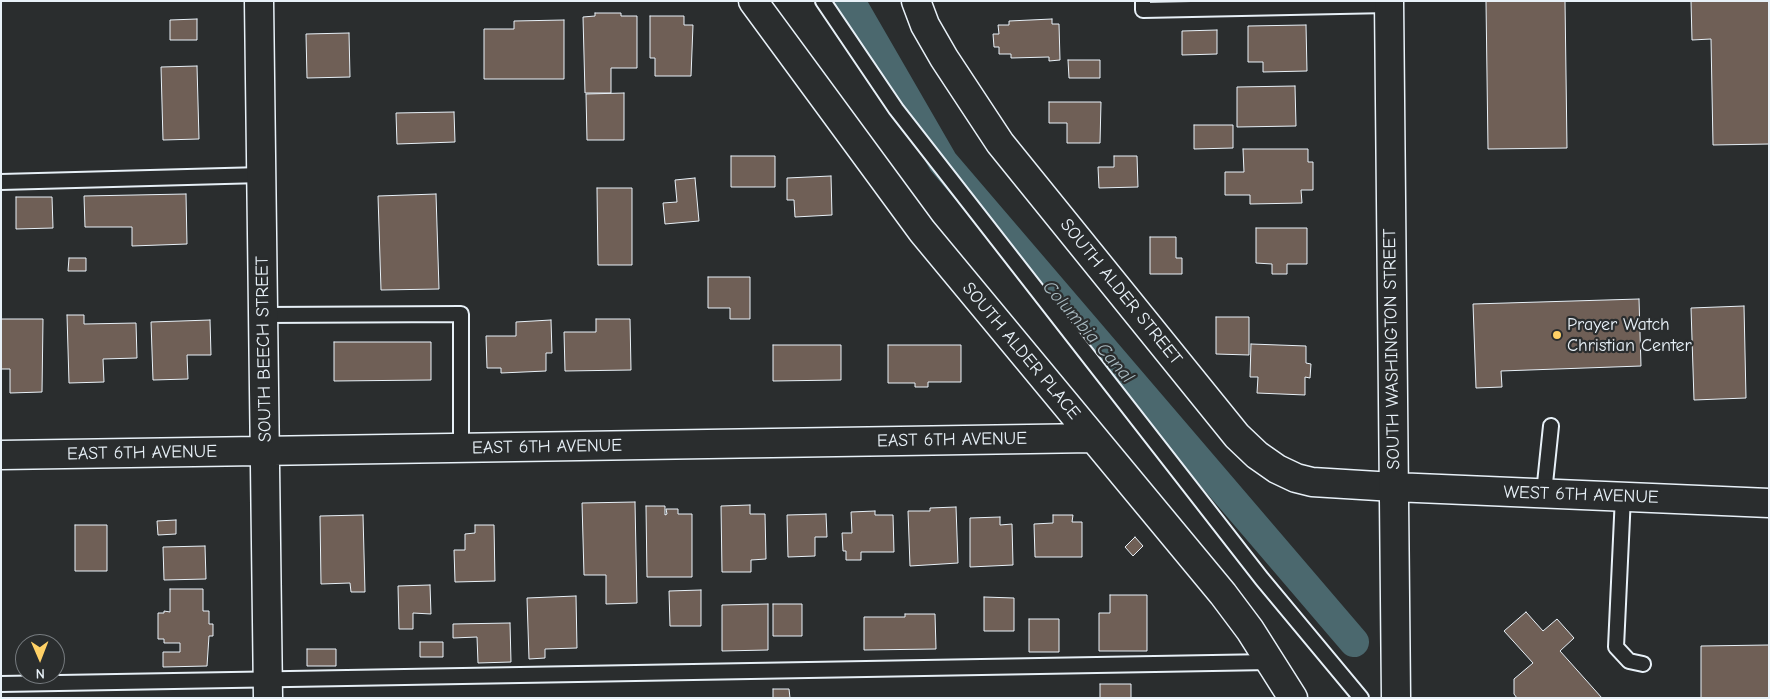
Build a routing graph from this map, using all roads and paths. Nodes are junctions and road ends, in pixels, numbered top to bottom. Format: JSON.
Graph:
{"nodes":[{"id":1,"x":259,"y":1,"type":"edge"},
{"id":2,"x":753,"y":1,"type":"edge"},
{"id":3,"x":823,"y":1,"type":"edge"},
{"id":4,"x":916,"y":1,"type":"edge"},
{"id":5,"x":1143,"y":1,"type":"edge"},
{"id":6,"x":1389,"y":3,"type":"edge"},
{"id":7,"x":262,"y":175,"type":"junction"},
{"id":8,"x":1,"y":182,"type":"edge"},
{"id":9,"x":264,"y":315,"type":"junction"},
{"id":10,"x":1551,"y":426,"type":"dead end"},
{"id":11,"x":1093,"y":438,"type":"junction"},
{"id":12,"x":461,"y":448,"type":"junction"},
{"id":13,"x":265,"y":451,"type":"junction"},
{"id":14,"x":1,"y":455,"type":"edge"},
{"id":15,"x":1394,"y":487,"type":"junction"},
{"id":16,"x":1544,"y":493,"type":"junction"},
{"id":17,"x":1623,"y":496,"type":"junction"},
{"id":18,"x":1769,"y":503,"type":"edge"},
{"id":19,"x":1270,"y":662,"type":"junction"},
{"id":20,"x":1643,"y":664,"type":"dead end"},
{"id":21,"x":1,"y":684,"type":"edge"},
{"id":22,"x":268,"y":689,"type":"edge"},
{"id":23,"x":1293,"y":698,"type":"edge"},
{"id":24,"x":1361,"y":698,"type":"edge"},
{"id":25,"x":1396,"y":698,"type":"edge"}],
"edges":[{"from":1,"to":7,"type":"street","name":"SOUTH BEECH STREET"},
{"from":2,"to":11,"type":"street","name":"SOUTH ALDER PLACE"},
{"from":3,"to":24,"type":"lane"},
{"from":4,"to":15,"type":"street","name":"SOUTH ALDER STREET"},
{"from":5,"to":6,"type":"lane"},
{"from":6,"to":15,"type":"street","name":"SOUTH WASHINGTON STREET"},
{"from":7,"to":8,"type":"lane"},
{"from":7,"to":9,"type":"street","name":"SOUTH BEECH STREET"},
{"from":9,"to":12,"type":"lane"},
{"from":9,"to":13,"type":"street","name":"SOUTH BEECH STREET"},
{"from":10,"to":16,"type":"lane"},
{"from":11,"to":12,"type":"street","name":"EAST 6TH AVENUE"},
{"from":11,"to":19,"type":"street","name":"SOUTH ALDER PLACE"},
{"from":12,"to":13,"type":"street","name":"EAST 6TH AVENUE"},
{"from":13,"to":14,"type":"street","name":"EAST 6TH AVENUE"},
{"from":13,"to":22,"type":"street","name":"SOUTH BEECH STREET"},
{"from":15,"to":16,"type":"street","name":"WEST 6TH AVENUE"},
{"from":15,"to":25,"type":"street","name":"SOUTH WASHINGTON STREET"},
{"from":16,"to":17,"type":"street","name":"WEST 6TH AVENUE"},
{"from":17,"to":18,"type":"street","name":"WEST 6TH AVENUE"},
{"from":17,"to":20,"type":"lane"},
{"from":19,"to":22,"type":"lane"},
{"from":19,"to":23,"type":"street","name":"SOUTH ALDER PLACE"},
{"from":21,"to":22,"type":"lane"}]}
